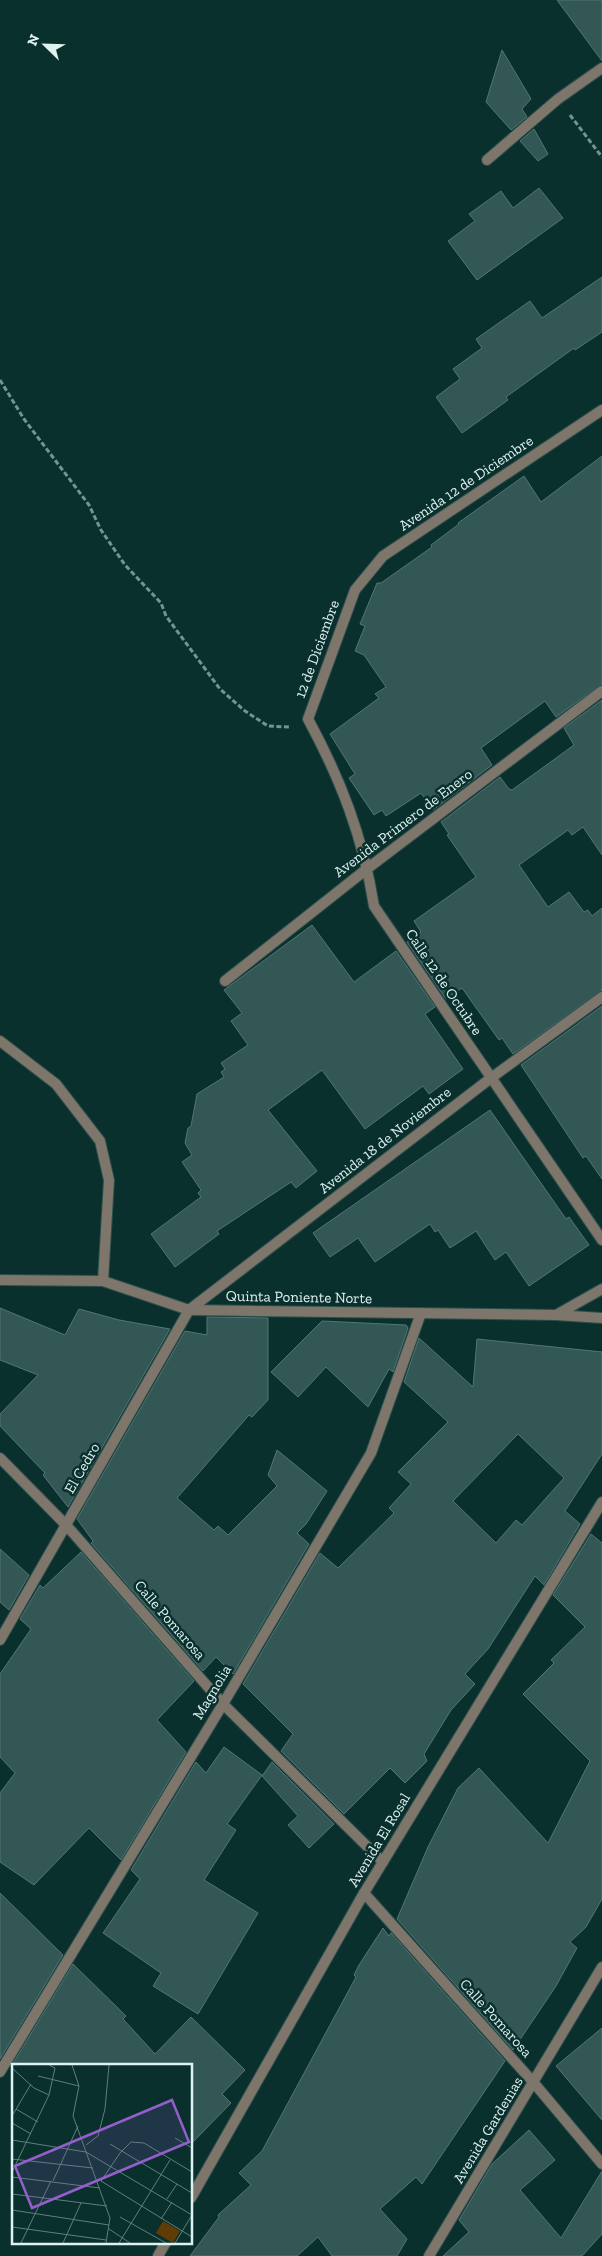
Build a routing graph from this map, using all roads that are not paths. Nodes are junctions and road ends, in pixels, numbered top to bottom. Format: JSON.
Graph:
{"nodes":[{"id":1,"x":602,"y":68,"type":"edge"},
{"id":2,"x":487,"y":160,"type":"dead end"},
{"id":3,"x":602,"y":410,"type":"edge"},
{"id":4,"x":355,"y":590,"type":"joint"},
{"id":5,"x":602,"y":691,"type":"edge"},
{"id":6,"x":308,"y":719,"type":"joint"},
{"id":7,"x":368,"y":868,"type":"junction"},
{"id":8,"x":225,"y":981,"type":"dead end"},
{"id":9,"x":602,"y":997,"type":"edge"},
{"id":10,"x":0,"y":1041,"type":"edge"},
{"id":11,"x":490,"y":1078,"type":"junction"},
{"id":12,"x":602,"y":1240,"type":"edge"},
{"id":13,"x":0,"y":1280,"type":"edge"},
{"id":14,"x":103,"y":1281,"type":"junction"},
{"id":15,"x":602,"y":1289,"type":"edge"},
{"id":16,"x":189,"y":1310,"type":"junction"},
{"id":17,"x":421,"y":1313,"type":"junction"},
{"id":18,"x":556,"y":1315,"type":"junction"},
{"id":19,"x":602,"y":1318,"type":"edge"},
{"id":20,"x":0,"y":1458,"type":"edge"},
{"id":21,"x":602,"y":1502,"type":"edge"},
{"id":22,"x":67,"y":1526,"type":"junction"},
{"id":23,"x":0,"y":1640,"type":"edge"},
{"id":24,"x":223,"y":1704,"type":"junction"},
{"id":25,"x":383,"y":1862,"type":"junction"},
{"id":26,"x":364,"y":1893,"type":"junction"},
{"id":27,"x":602,"y":1968,"type":"edge"},
{"id":28,"x":0,"y":2072,"type":"edge"},
{"id":29,"x":534,"y":2083,"type":"junction"},
{"id":30,"x":602,"y":2164,"type":"edge"},
{"id":31,"x":192,"y":2196,"type":"edge"},
{"id":32,"x":165,"y":2244,"type":"edge"},
{"id":33,"x":158,"y":2256,"type":"edge"},
{"id":34,"x":429,"y":2256,"type":"edge"}],
"edges":[{"from":1,"to":2,"type":"street"},
{"from":3,"to":4,"type":"street","name":"Avenida 12 de Diciembre"},
{"from":4,"to":6,"type":"street","name":"12 de Diciembre"},
{"from":5,"to":7,"type":"street","name":"Avenida Primero de Enero"},
{"from":6,"to":7,"type":"street","name":"Calle 12 de Octubre"},
{"from":7,"to":8,"type":"street","name":"Avenida Primero de Enero"},
{"from":7,"to":11,"type":"street","name":"Calle 12 de Octubre"},
{"from":9,"to":11,"type":"street","name":"Avenida 18 de Noviembre"},
{"from":10,"to":14,"type":"street"},
{"from":11,"to":12,"type":"street","name":"Calle 12 de Octubre"},
{"from":11,"to":16,"type":"street","name":"Avenida 18 de Noviembre"},
{"from":13,"to":14,"type":"street","name":"Quinta Poniente Norte"},
{"from":14,"to":16,"type":"street","name":"Quinta Poniente Norte"},
{"from":15,"to":18,"type":"street"},
{"from":16,"to":17,"type":"street","name":"Quinta Poniente Norte"},
{"from":16,"to":22,"type":"street","name":"El Cedro"},
{"from":17,"to":18,"type":"street","name":"Quinta Poniente Norte"},
{"from":17,"to":24,"type":"street","name":"Magnolia"},
{"from":18,"to":19,"type":"street","name":"Quinta Poniente Norte"},
{"from":20,"to":22,"type":"street","name":"Calle Pomarosa"},
{"from":21,"to":25,"type":"street","name":"Avenida El Rosal"},
{"from":22,"to":23,"type":"street","name":"El Cedro"},
{"from":22,"to":24,"type":"street","name":"Calle Pomarosa"},
{"from":24,"to":25,"type":"street","name":"Calle Pomarosa"},
{"from":24,"to":28,"type":"street","name":"Magnolia"},
{"from":25,"to":26,"type":"street","name":"Avenida El Rosal"},
{"from":26,"to":29,"type":"street","name":"Calle Pomarosa"},
{"from":26,"to":31,"type":"street","name":"Avenida El Rosal"},
{"from":27,"to":29,"type":"street","name":"Avenida Gardenias"},
{"from":29,"to":30,"type":"street","name":"Calle Pomarosa"},
{"from":29,"to":34,"type":"street","name":"Avenida Gardenias"},
{"from":32,"to":33,"type":"street"}]}
